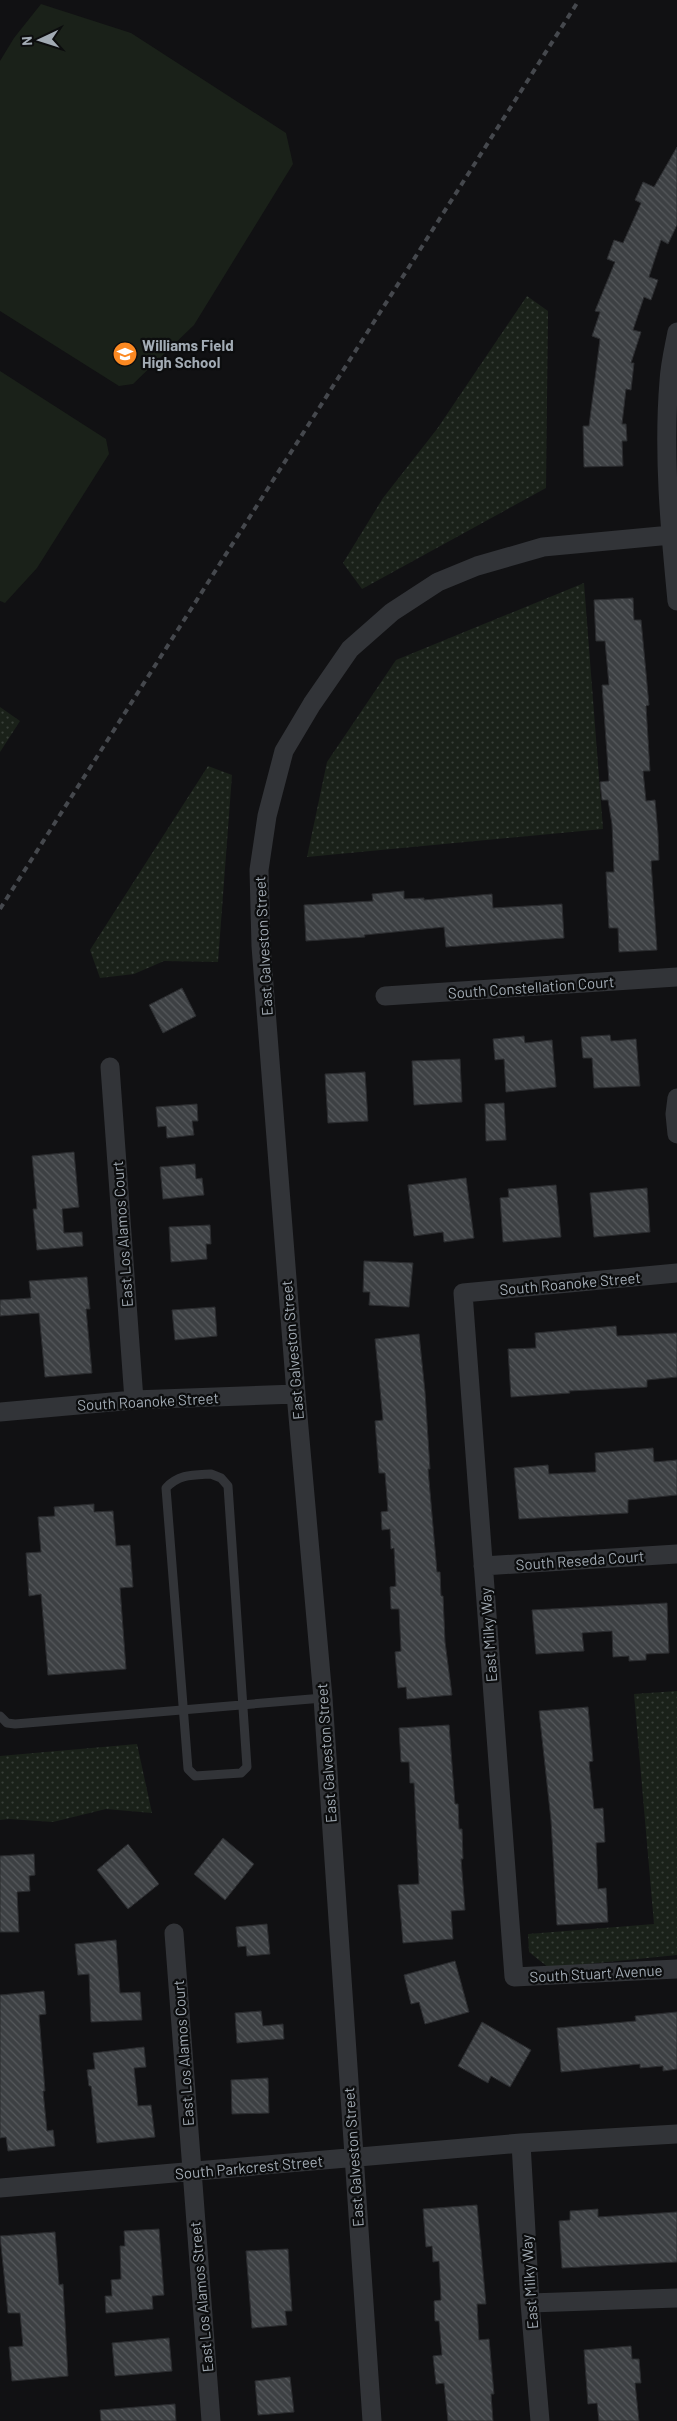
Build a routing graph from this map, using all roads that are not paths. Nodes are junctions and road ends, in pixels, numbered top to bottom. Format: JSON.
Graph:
{"nodes":[{"id":1,"x":677,"y":332,"type":"edge"},
{"id":2,"x":671,"y":535,"type":"junction"},
{"id":3,"x":677,"y":601,"type":"edge"},
{"id":4,"x":677,"y":977,"type":"edge"},
{"id":5,"x":385,"y":996,"type":"dead end"},
{"id":6,"x":110,"y":1067,"type":"dead end"},
{"id":7,"x":677,"y":1098,"type":"edge"},
{"id":8,"x":677,"y":1134,"type":"edge"},
{"id":9,"x":677,"y":1273,"type":"edge"},
{"id":10,"x":464,"y":1293,"type":"joint"},
{"id":11,"x":296,"y":1394,"type":"junction"},
{"id":12,"x":134,"y":1400,"type":"junction"},
{"id":13,"x":0,"y":1412,"type":"edge"},
{"id":14,"x":677,"y":1554,"type":"edge"},
{"id":15,"x":483,"y":1566,"type":"junction"},
{"id":16,"x":323,"y":1698,"type":"junction"},
{"id":17,"x":242,"y":1705,"type":"junction"},
{"id":18,"x":184,"y":1710,"type":"junction"},
{"id":19,"x":0,"y":1716,"type":"edge"},
{"id":20,"x":174,"y":1933,"type":"dead end"},
{"id":21,"x":677,"y":1969,"type":"edge"},
{"id":22,"x":514,"y":1977,"type":"joint"},
{"id":23,"x":677,"y":2134,"type":"edge"},
{"id":24,"x":521,"y":2143,"type":"junction"},
{"id":25,"x":353,"y":2157,"type":"junction"},
{"id":26,"x":191,"y":2172,"type":"junction"},
{"id":27,"x":0,"y":2188,"type":"edge"},
{"id":28,"x":677,"y":2298,"type":"edge"},
{"id":29,"x":530,"y":2303,"type":"junction"},
{"id":30,"x":211,"y":2421,"type":"edge"},
{"id":31,"x":372,"y":2421,"type":"edge"},
{"id":32,"x":540,"y":2421,"type":"edge"}],
"edges":[{"from":1,"to":2,"type":"street"},
{"from":2,"to":3,"type":"street"},
{"from":2,"to":11,"type":"street","name":"East Galveston Street"},
{"from":4,"to":5,"type":"street","name":"South Constellation Court"},
{"from":6,"to":12,"type":"street","name":"East Los Alamos Court"},
{"from":7,"to":8,"type":"street"},
{"from":9,"to":10,"type":"street","name":"South Roanoke Street"},
{"from":10,"to":15,"type":"street","name":"East Milky Way"},
{"from":11,"to":12,"type":"street","name":"South Roanoke Street"},
{"from":11,"to":16,"type":"street","name":"East Galveston Street"},
{"from":12,"to":13,"type":"street","name":"South Roanoke Street"},
{"from":14,"to":15,"type":"street","name":"South Reseda Court"},
{"from":15,"to":22,"type":"street","name":"East Milky Way"},
{"from":16,"to":17,"type":"lane"},
{"from":16,"to":25,"type":"street","name":"East Galveston Street"},
{"from":17,"to":18,"type":"lane"},
{"from":17,"to":18,"type":"lane"},
{"from":17,"to":18,"type":"lane"},
{"from":18,"to":19,"type":"lane"},
{"from":20,"to":26,"type":"street","name":"East Los Alamos Court"},
{"from":21,"to":22,"type":"street","name":"South Stuart Avenue"},
{"from":23,"to":24,"type":"street","name":"South Parkcrest Street"},
{"from":24,"to":25,"type":"street","name":"South Parkcrest Street"},
{"from":24,"to":29,"type":"street","name":"East Milky Way"},
{"from":25,"to":26,"type":"street","name":"South Parkcrest Street"},
{"from":25,"to":31,"type":"street","name":"East Galveston Street"},
{"from":26,"to":27,"type":"street","name":"South Parkcrest Street"},
{"from":26,"to":30,"type":"street","name":"East Los Alamos Street"},
{"from":28,"to":29,"type":"street"},
{"from":29,"to":32,"type":"street","name":"East Milky Way"}]}
